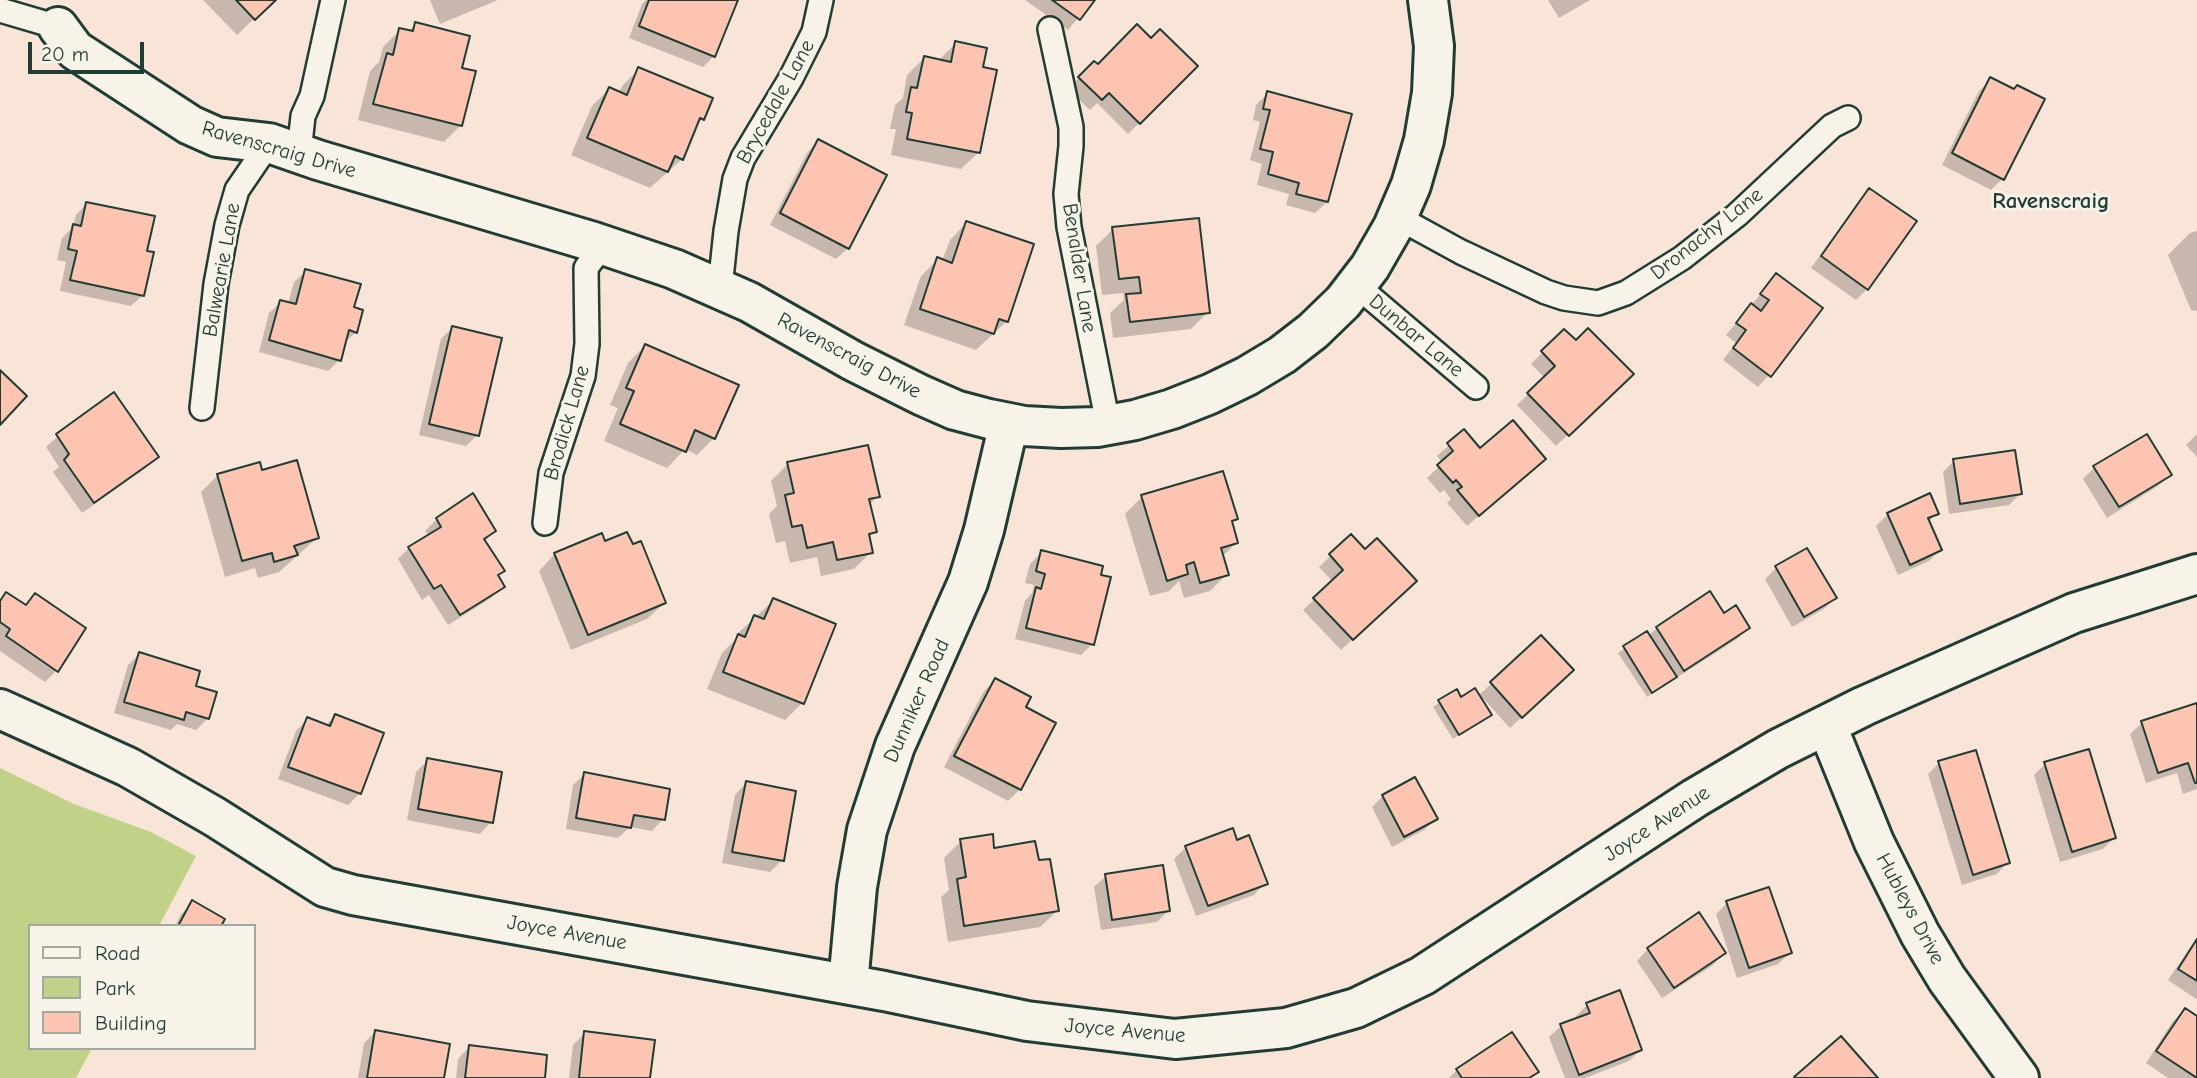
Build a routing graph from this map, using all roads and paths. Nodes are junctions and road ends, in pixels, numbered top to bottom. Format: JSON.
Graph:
{"nodes":[{"id":1,"x":333,"y":0,"type":"edge"},
{"id":2,"x":821,"y":0,"type":"edge"},
{"id":3,"x":1428,"y":0,"type":"edge"},
{"id":4,"x":0,"y":10,"type":"edge"},
{"id":5,"x":58,"y":27,"type":"joint"},
{"id":6,"x":1051,"y":29,"type":"dead end"},
{"id":7,"x":1847,"y":118,"type":"dead end"},
{"id":8,"x":284,"y":148,"type":"junction"},
{"id":9,"x":1397,"y":217,"type":"junction"},
{"id":10,"x":603,"y":246,"type":"junction"},
{"id":11,"x":1356,"y":285,"type":"junction"},
{"id":12,"x":720,"y":288,"type":"junction"},
{"id":13,"x":1476,"y":387,"type":"dead end"},
{"id":14,"x":202,"y":408,"type":"dead end"},
{"id":15,"x":1009,"y":423,"type":"junction"},
{"id":16,"x":1108,"y":424,"type":"junction"},
{"id":17,"x":545,"y":523,"type":"dead end"},
{"id":18,"x":2197,"y":574,"type":"edge"},
{"id":19,"x":0,"y":709,"type":"edge"},
{"id":20,"x":1827,"y":726,"type":"junction"},
{"id":21,"x":848,"y":984,"type":"junction"},
{"id":22,"x":2019,"y":1078,"type":"edge"}],
"edges":[{"from":1,"to":8,"type":"lane"},
{"from":2,"to":12,"type":"lane","name":"Brycedale Lane"},
{"from":3,"to":9,"type":"street","name":"Ravenscraig Drive"},
{"from":4,"to":5,"type":"lane"},
{"from":5,"to":8,"type":"street","name":"Ravenscraig Drive"},
{"from":6,"to":16,"type":"lane","name":"Benalder Lane"},
{"from":7,"to":9,"type":"lane","name":"Dronachy Lane"},
{"from":8,"to":10,"type":"street","name":"Ravenscraig Drive"},
{"from":8,"to":14,"type":"lane","name":"Balwearie Lane"},
{"from":9,"to":11,"type":"street","name":"Ravenscraig Drive"},
{"from":10,"to":12,"type":"street","name":"Ravenscraig Drive"},
{"from":10,"to":17,"type":"lane","name":"Brodick Lane"},
{"from":11,"to":13,"type":"lane","name":"Dunbar Lane"},
{"from":11,"to":16,"type":"street","name":"Ravenscraig Drive"},
{"from":12,"to":15,"type":"street","name":"Ravenscraig Drive"},
{"from":15,"to":16,"type":"street","name":"Ravenscraig Drive"},
{"from":15,"to":21,"type":"street","name":"Dunniker Road"},
{"from":18,"to":20,"type":"street","name":"Joyce Avenue"},
{"from":19,"to":21,"type":"street","name":"Joyce Avenue"},
{"from":20,"to":21,"type":"street","name":"Joyce Avenue"},
{"from":20,"to":22,"type":"street","name":"Hubleys Drive"}]}
